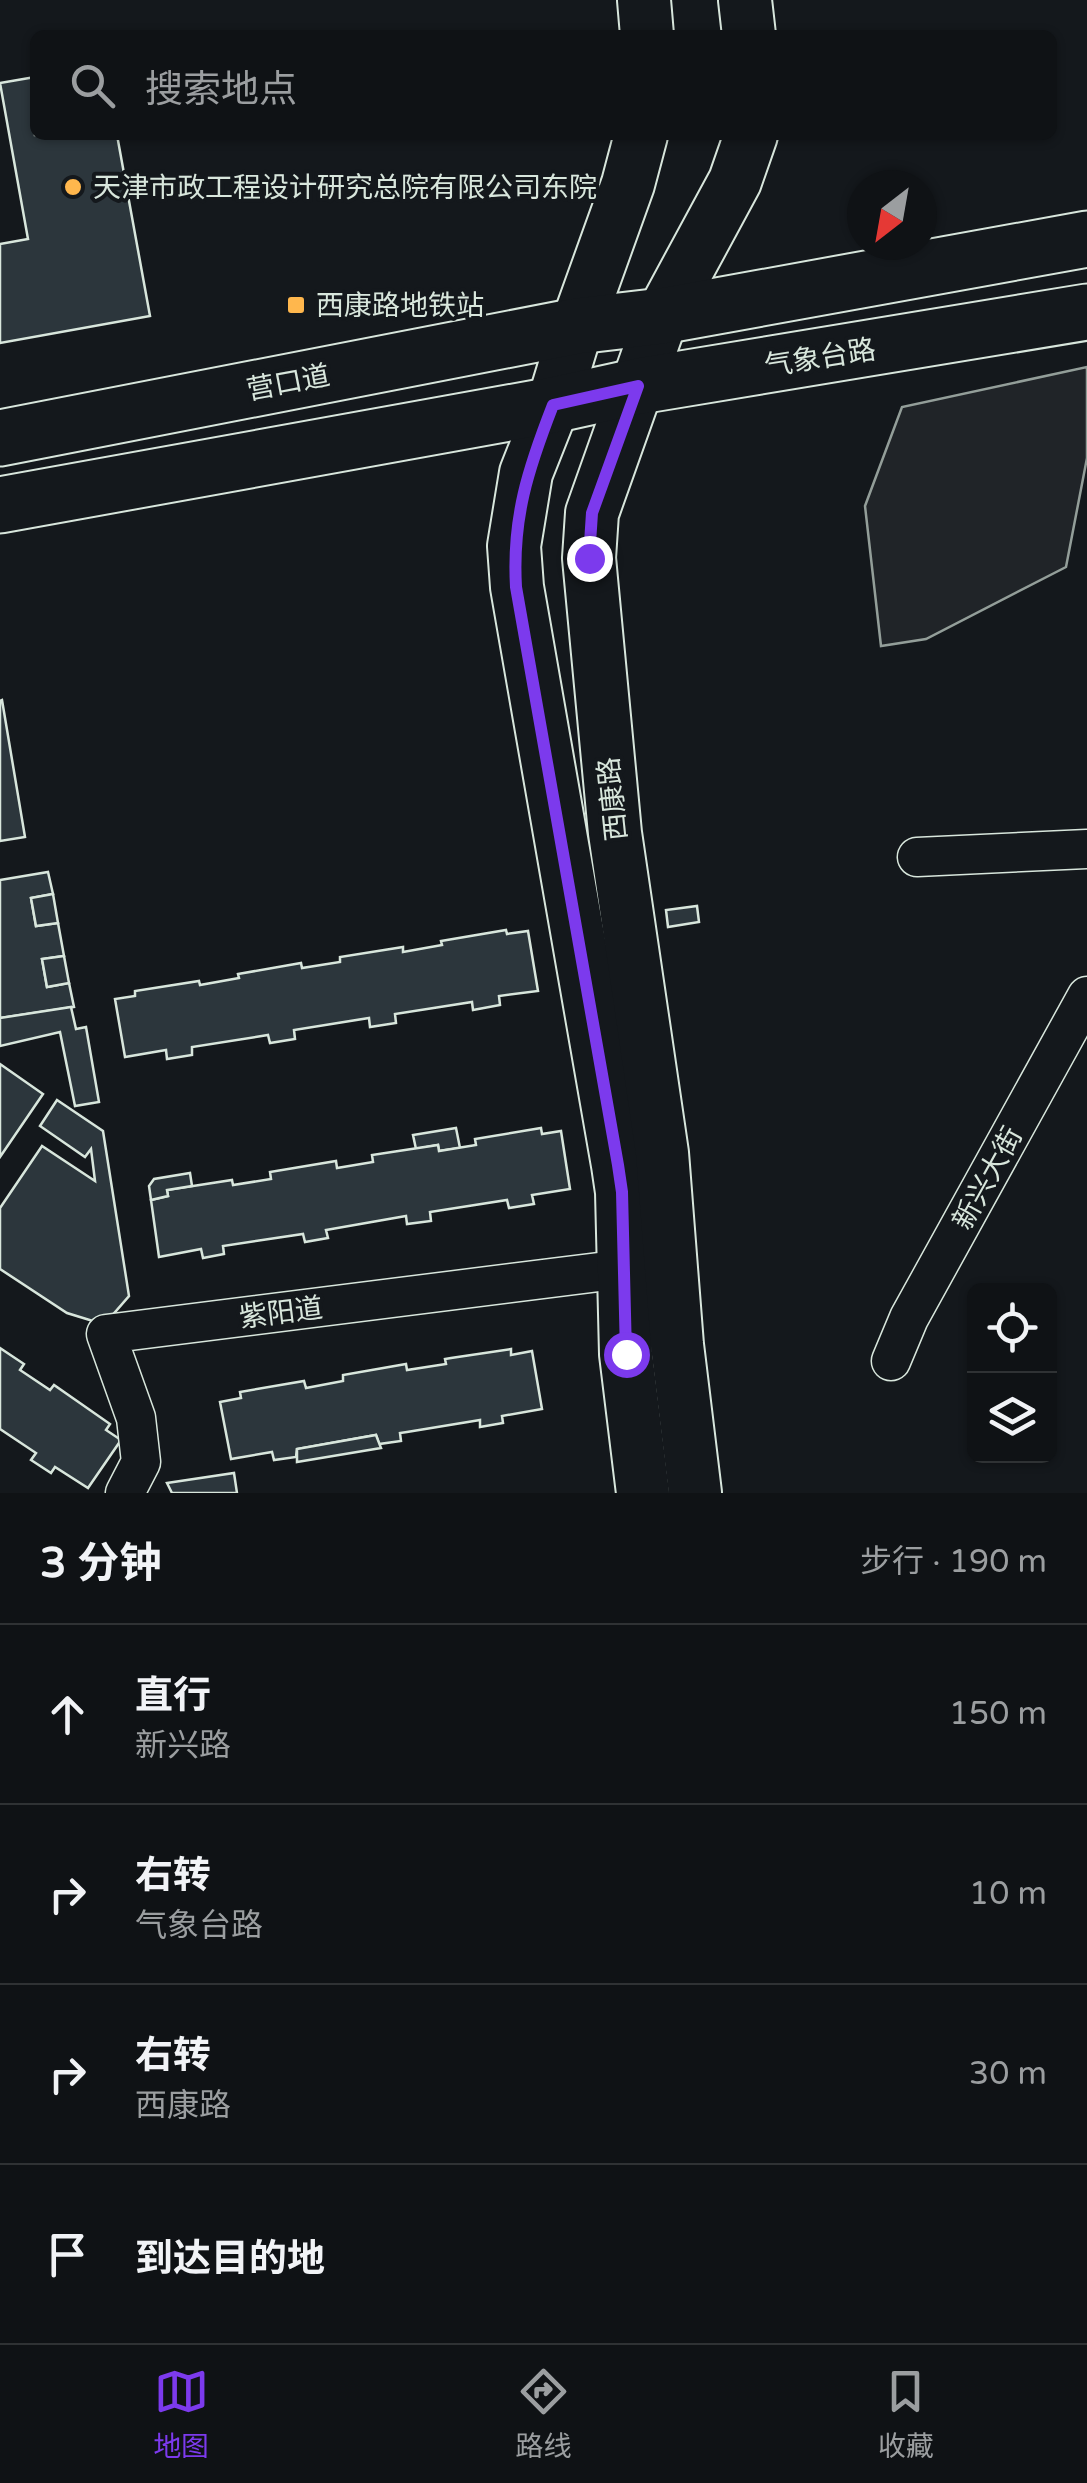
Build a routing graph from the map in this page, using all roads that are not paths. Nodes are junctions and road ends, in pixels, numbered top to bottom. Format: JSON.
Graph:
{"nodes":[{"id":1,"x":644,"y":0,"type":"edge"},
{"id":2,"x":746,"y":0,"type":"edge"},
{"id":3,"x":647,"y":30,"type":"edge"},
{"id":4,"x":749,"y":30,"type":"edge"},
{"id":5,"x":640,"y":140,"type":"edge"},
{"id":6,"x":749,"y":140,"type":"edge"},
{"id":7,"x":1087,"y":238,"type":"edge"},
{"id":8,"x":1087,"y":312,"type":"edge"},
{"id":9,"x":662,"y":316,"type":"junction"},
{"id":10,"x":577,"y":326,"type":"junction"},
{"id":11,"x":638,"y":386,"type":"junction"},
{"id":12,"x":553,"y":405,"type":"junction"},
{"id":13,"x":0,"y":438,"type":"edge"},
{"id":14,"x":0,"y":505,"type":"edge"},
{"id":15,"x":1087,"y":850,"type":"edge"},
{"id":16,"x":917,"y":857,"type":"dead end"},
{"id":17,"x":1087,"y":996,"type":"edge"},
{"id":18,"x":623,"y":1269,"type":"junction"},
{"id":19,"x":891,"y":1361,"type":"dead end"},
{"id":20,"x":125,"y":1493,"type":"edge"},
{"id":21,"x":643,"y":1493,"type":"edge"},
{"id":22,"x":695,"y":1493,"type":"edge"}],
"edges":[{"from":1,"to":3,"type":"main road"},
{"from":2,"to":4,"type":"main road"},
{"from":5,"to":10,"type":"main road"},
{"from":6,"to":9,"type":"main road","name":"西康路"},
{"from":7,"to":9,"type":"main road"},
{"from":8,"to":11,"type":"main road","name":"气象台路"},
{"from":9,"to":10,"type":"main road"},
{"from":9,"to":11,"type":"main road","name":"西康路"},
{"from":10,"to":12,"type":"main road"},
{"from":10,"to":13,"type":"main road","name":"营口道"},
{"from":11,"to":12,"type":"main road","name":"气象台路"},
{"from":11,"to":22,"type":"main road","name":"西康路"},
{"from":12,"to":14,"type":"main road"},
{"from":12,"to":18,"type":"main road"},
{"from":15,"to":16,"type":"street"},
{"from":17,"to":19,"type":"street","name":"新兴大街"},
{"from":18,"to":20,"type":"street","name":"紫阳道"},
{"from":18,"to":21,"type":"main road"}]}
